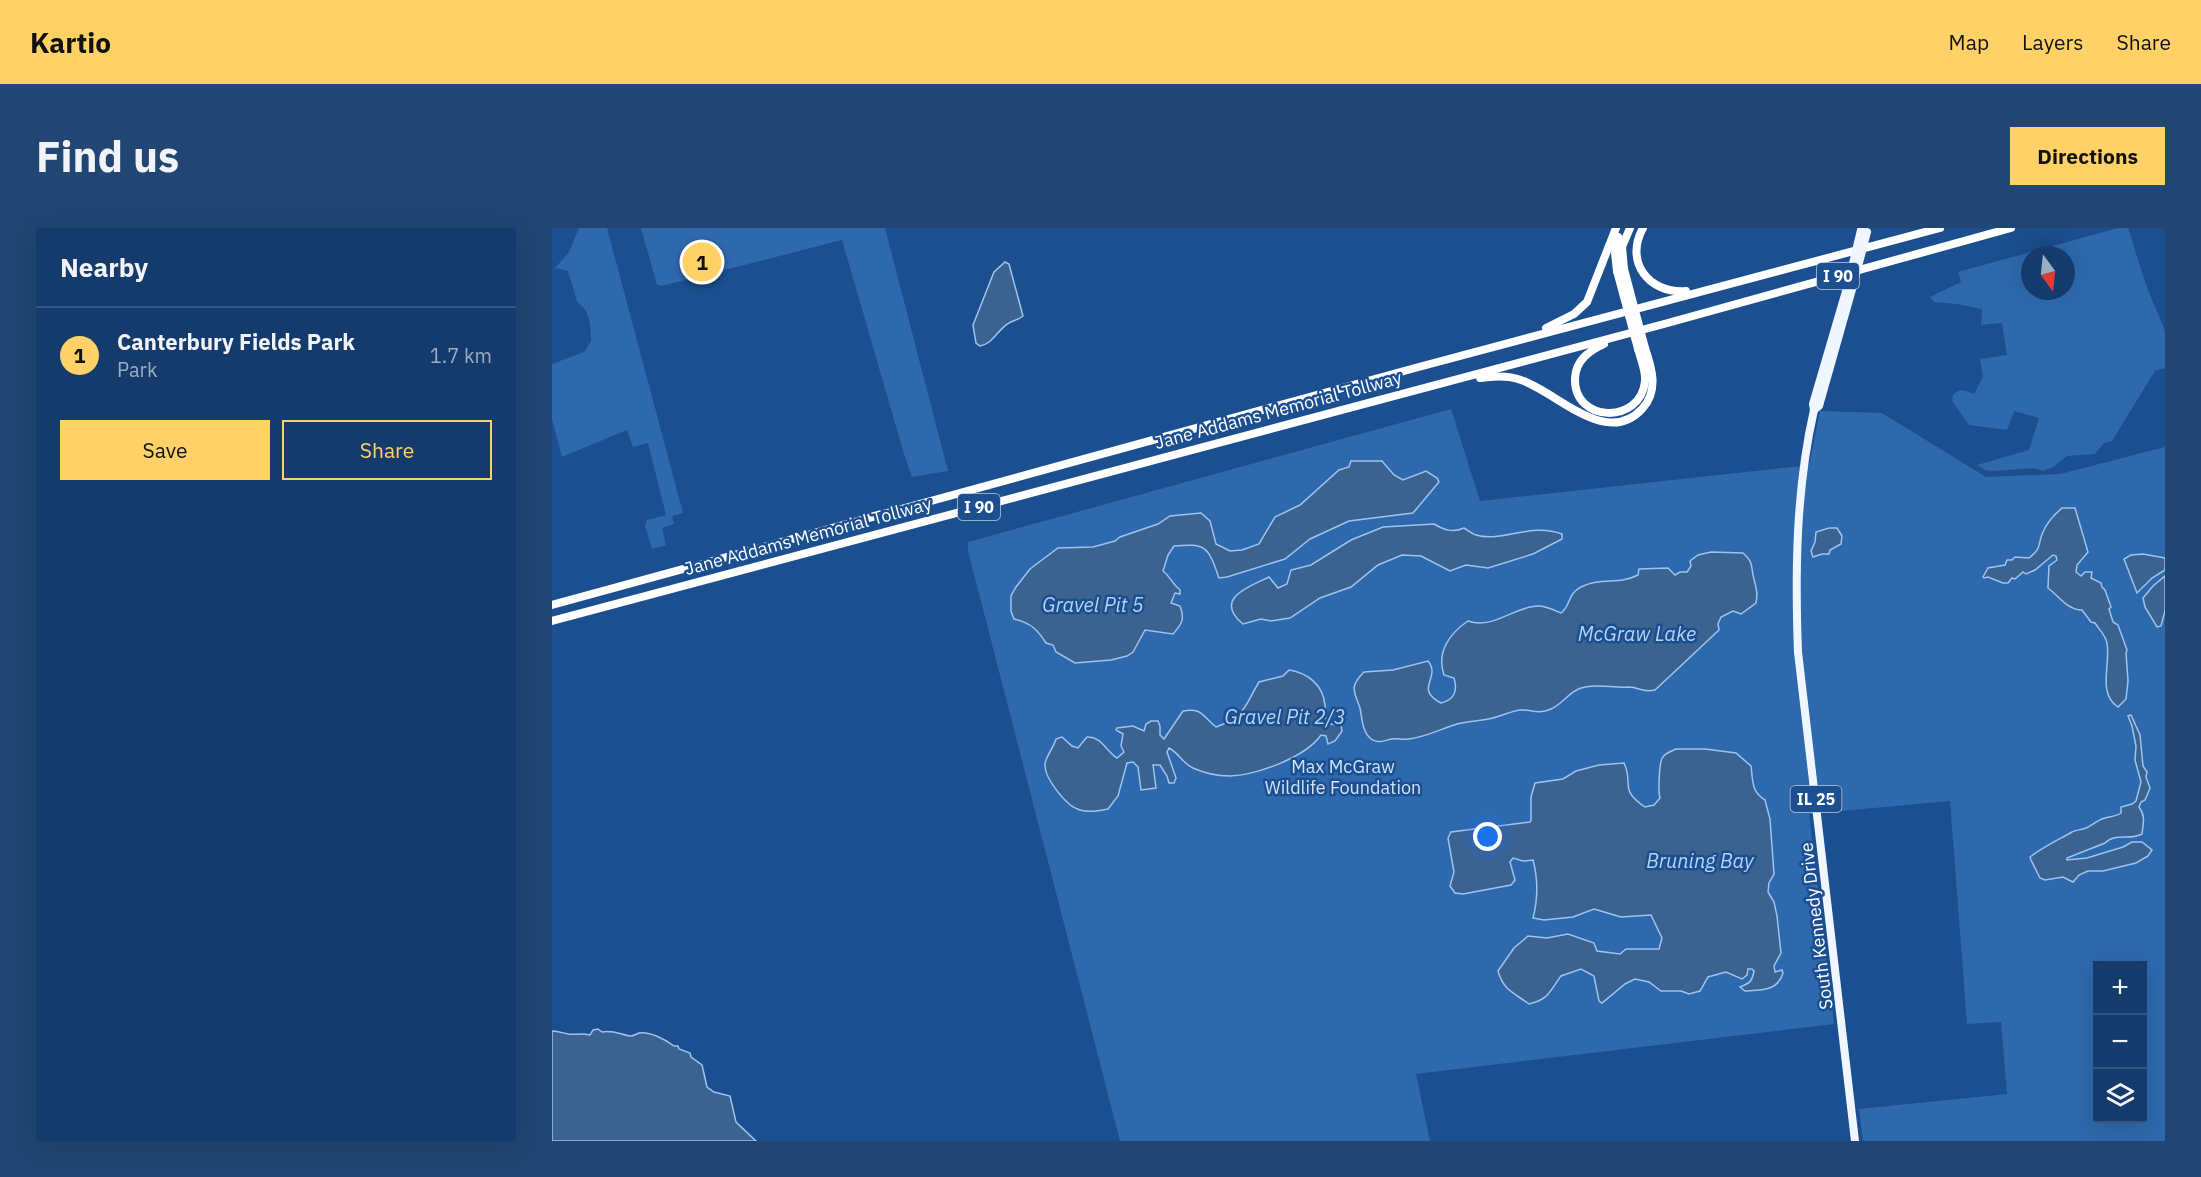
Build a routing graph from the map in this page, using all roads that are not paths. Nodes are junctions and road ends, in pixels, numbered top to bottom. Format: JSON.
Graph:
{"nodes":[{"id":1,"x":1617,"y":228,"type":"edge"},
{"id":2,"x":1622,"y":228,"type":"edge"},
{"id":3,"x":1630,"y":228,"type":"edge"},
{"id":4,"x":1643,"y":228,"type":"edge"},
{"id":5,"x":1940,"y":228,"type":"edge"},
{"id":6,"x":2011,"y":228,"type":"edge"},
{"id":7,"x":1864,"y":230,"type":"edge"},
{"id":8,"x":1620,"y":270,"type":"junction"},
{"id":9,"x":1716,"y":286,"type":"junction"},
{"id":10,"x":1664,"y":324,"type":"junction"},
{"id":11,"x":1641,"y":348,"type":"junction"},
{"id":12,"x":1415,"y":368,"type":"junction"},
{"id":13,"x":1449,"y":382,"type":"junction"},
{"id":14,"x":552,"y":605,"type":"edge"},
{"id":15,"x":552,"y":621,"type":"edge"},
{"id":16,"x":1855,"y":1141,"type":"edge"}],
"edges":[{"from":1,"to":12,"type":"highway"},
{"from":2,"to":8,"type":"highway"},
{"from":3,"to":8,"type":"highway"},
{"from":4,"to":9,"type":"highway"},
{"from":5,"to":9,"type":"highway","name":"Jane Addams Memorial Tollway","number":"I 90"},
{"from":6,"to":10,"type":"highway","name":"Jane Addams Memorial Tollway","number":"I 90"},
{"from":7,"to":16,"type":"main road","name":"South Kennedy Drive","number":"IL 25","bridge":true},
{"from":8,"to":11,"type":"highway","bridge":true},
{"from":9,"to":12,"type":"highway","name":"Jane Addams Memorial Tollway","number":"I 90"},
{"from":10,"to":11,"type":"highway"},
{"from":10,"to":13,"type":"highway","name":"Jane Addams Memorial Tollway","number":"I 90"},
{"from":11,"to":13,"type":"highway"},
{"from":12,"to":14,"type":"highway","name":"Jane Addams Memorial Tollway","number":"I 90"},
{"from":13,"to":15,"type":"highway","name":"Jane Addams Memorial Tollway","number":"I 90"}]}
